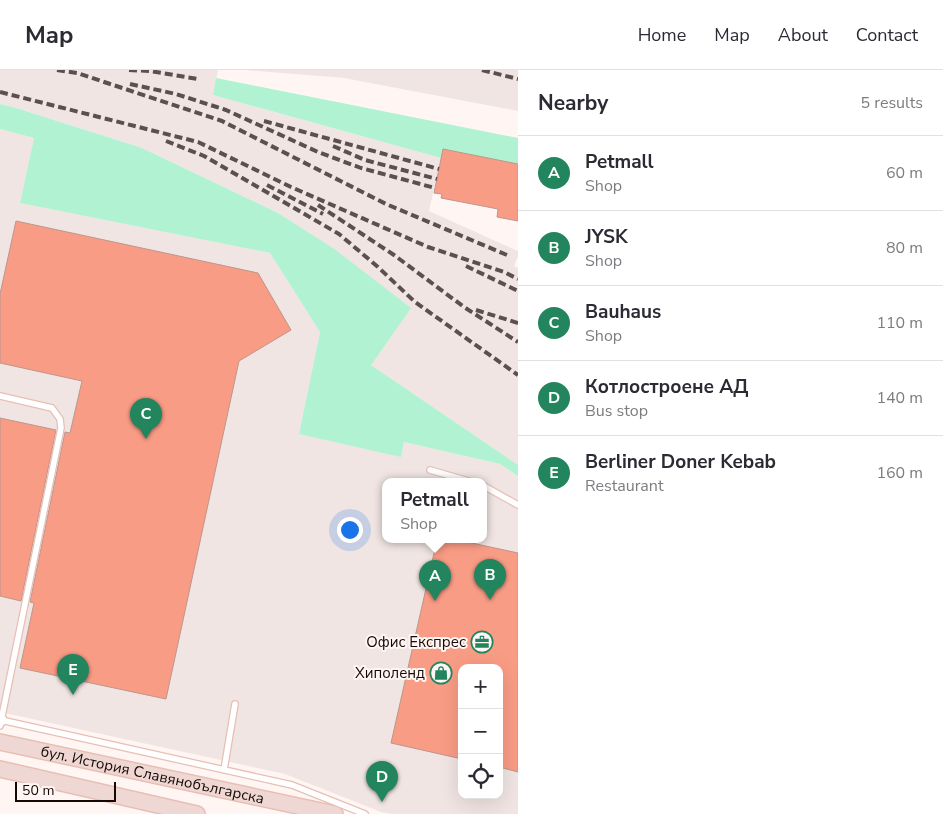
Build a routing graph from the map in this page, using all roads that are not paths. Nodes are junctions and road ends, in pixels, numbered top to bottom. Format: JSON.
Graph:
{"nodes":[{"id":1,"x":0,"y":396,"type":"edge"},
{"id":2,"x":430,"y":470,"type":"dead end"},
{"id":3,"x":458,"y":478,"type":"edge"},
{"id":4,"x":487,"y":488,"type":"edge"},
{"id":5,"x":518,"y":506,"type":"edge"},
{"id":6,"x":235,"y":704,"type":"dead end"},
{"id":7,"x":0,"y":722,"type":"edge"},
{"id":8,"x":0,"y":742,"type":"edge"},
{"id":9,"x":0,"y":769,"type":"edge"},
{"id":10,"x":224,"y":770,"type":"junction"},
{"id":11,"x":197,"y":814,"type":"edge"},
{"id":12,"x":335,"y":814,"type":"edge"},
{"id":13,"x":365,"y":814,"type":"edge"}],
"edges":[{"from":1,"to":7,"type":"lane"},
{"from":2,"to":3,"type":"lane"},
{"from":4,"to":5,"type":"lane"},
{"from":6,"to":10,"type":"lane"},
{"from":7,"to":10,"type":"lane"},
{"from":8,"to":12,"type":"main road","name":"бул. История Славянобългарска"},
{"from":9,"to":11,"type":"main road","name":"бул. История Славянобългарска"},
{"from":10,"to":13,"type":"lane"}]}
